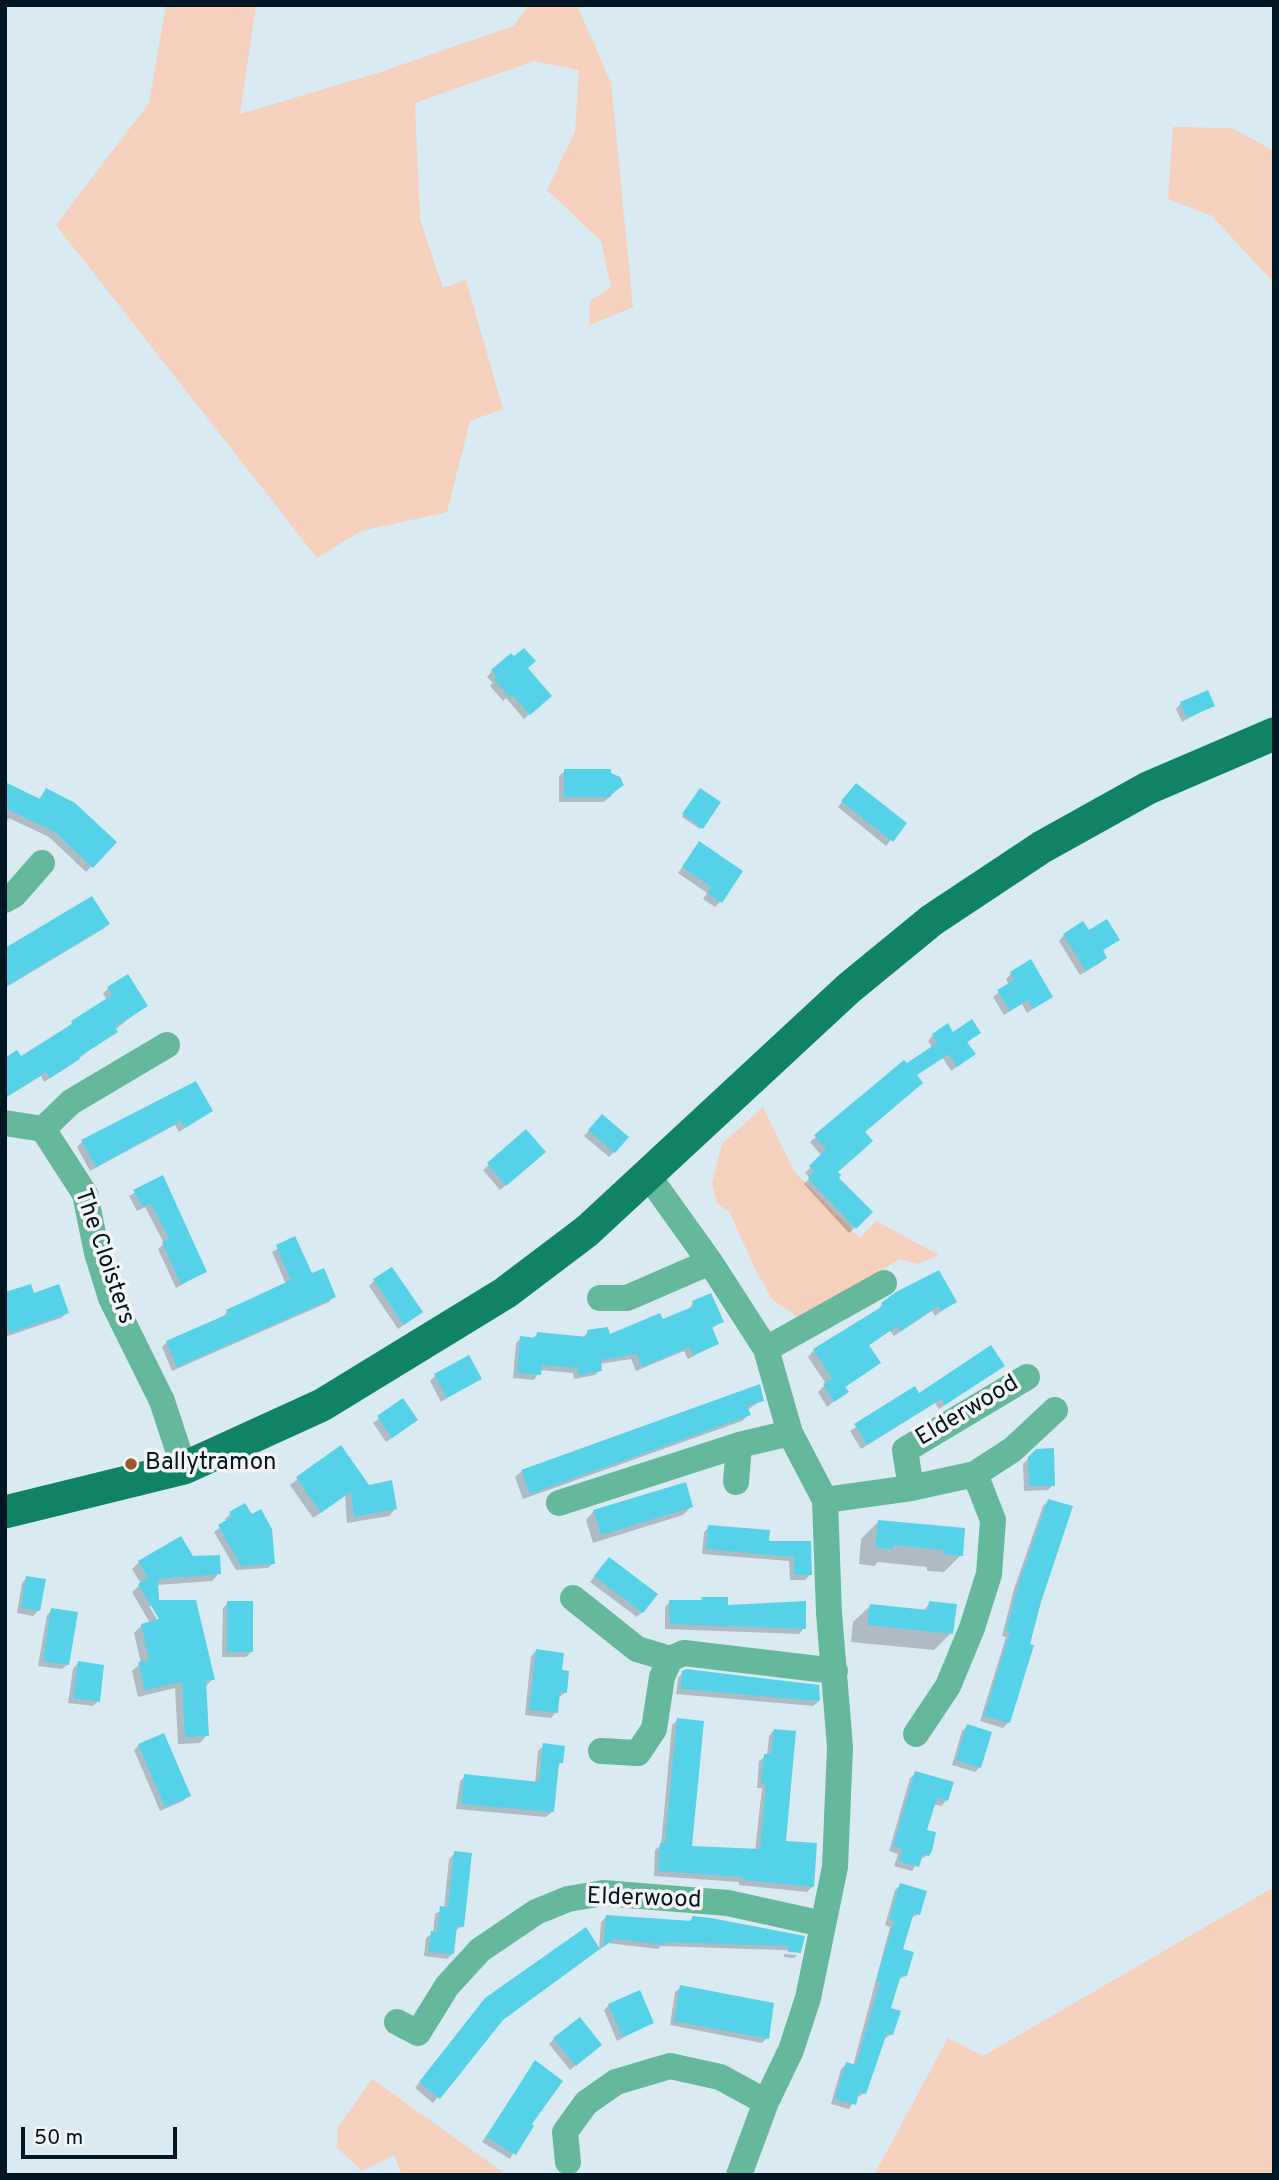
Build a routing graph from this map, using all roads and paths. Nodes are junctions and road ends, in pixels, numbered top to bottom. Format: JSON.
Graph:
{"nodes":[{"id":1,"x":1274,"y":734,"type":"edge"},
{"id":2,"x":42,"y":863,"type":"dead end"},
{"id":3,"x":5,"y":900,"type":"edge"},
{"id":4,"x":167,"y":1045,"type":"dead end"},
{"id":5,"x":5,"y":1123,"type":"edge"},
{"id":6,"x":43,"y":1129,"type":"junction"},
{"id":7,"x":646,"y":1174,"type":"junction"},
{"id":8,"x":710,"y":1262,"type":"junction"},
{"id":9,"x":884,"y":1283,"type":"dead end"},
{"id":10,"x":600,"y":1298,"type":"dead end"},
{"id":11,"x":766,"y":1349,"type":"junction"},
{"id":12,"x":1027,"y":1377,"type":"dead end"},
{"id":13,"x":1055,"y":1410,"type":"dead end"},
{"id":14,"x":790,"y":1433,"type":"junction"},
{"id":15,"x":739,"y":1445,"type":"junction"},
{"id":16,"x":184,"y":1468,"type":"junction"},
{"id":17,"x":975,"y":1474,"type":"junction"},
{"id":18,"x":736,"y":1482,"type":"dead end"},
{"id":19,"x":911,"y":1488,"type":"junction"},
{"id":20,"x":825,"y":1500,"type":"junction"},
{"id":21,"x":559,"y":1503,"type":"dead end"},
{"id":22,"x":5,"y":1513,"type":"edge"},
{"id":23,"x":573,"y":1598,"type":"dead end"},
{"id":24,"x":670,"y":1659,"type":"junction"},
{"id":25,"x":835,"y":1671,"type":"junction"},
{"id":26,"x":916,"y":1734,"type":"dead end"},
{"id":27,"x":601,"y":1751,"type":"dead end"},
{"id":28,"x":823,"y":1924,"type":"junction"},
{"id":29,"x":397,"y":2022,"type":"dead end"},
{"id":30,"x":766,"y":2102,"type":"junction"},
{"id":31,"x":568,"y":2162,"type":"dead end"},
{"id":32,"x":739,"y":2175,"type":"edge"}],
"edges":[{"from":1,"to":7,"type":"main road"},
{"from":2,"to":3,"type":"street"},
{"from":4,"to":6,"type":"street"},
{"from":5,"to":6,"type":"street"},
{"from":6,"to":16,"type":"street","name":"The Cloisters"},
{"from":7,"to":8,"type":"street"},
{"from":7,"to":16,"type":"main road"},
{"from":8,"to":10,"type":"street"},
{"from":8,"to":11,"type":"street"},
{"from":9,"to":11,"type":"street"},
{"from":11,"to":14,"type":"street"},
{"from":12,"to":19,"type":"street","name":"Elderwood"},
{"from":13,"to":17,"type":"street","name":"Elderwood"},
{"from":14,"to":15,"type":"street"},
{"from":14,"to":20,"type":"street"},
{"from":15,"to":18,"type":"street"},
{"from":15,"to":21,"type":"street"},
{"from":16,"to":22,"type":"main road"},
{"from":17,"to":19,"type":"street","name":"Elderwood"},
{"from":17,"to":26,"type":"street"},
{"from":19,"to":20,"type":"street","name":"Elderwood"},
{"from":20,"to":25,"type":"street"},
{"from":23,"to":24,"type":"street"},
{"from":24,"to":25,"type":"street"},
{"from":24,"to":27,"type":"street"},
{"from":25,"to":28,"type":"street"},
{"from":28,"to":29,"type":"street","name":"Elderwood"},
{"from":28,"to":30,"type":"street"},
{"from":30,"to":31,"type":"street"},
{"from":30,"to":32,"type":"street"}]}
